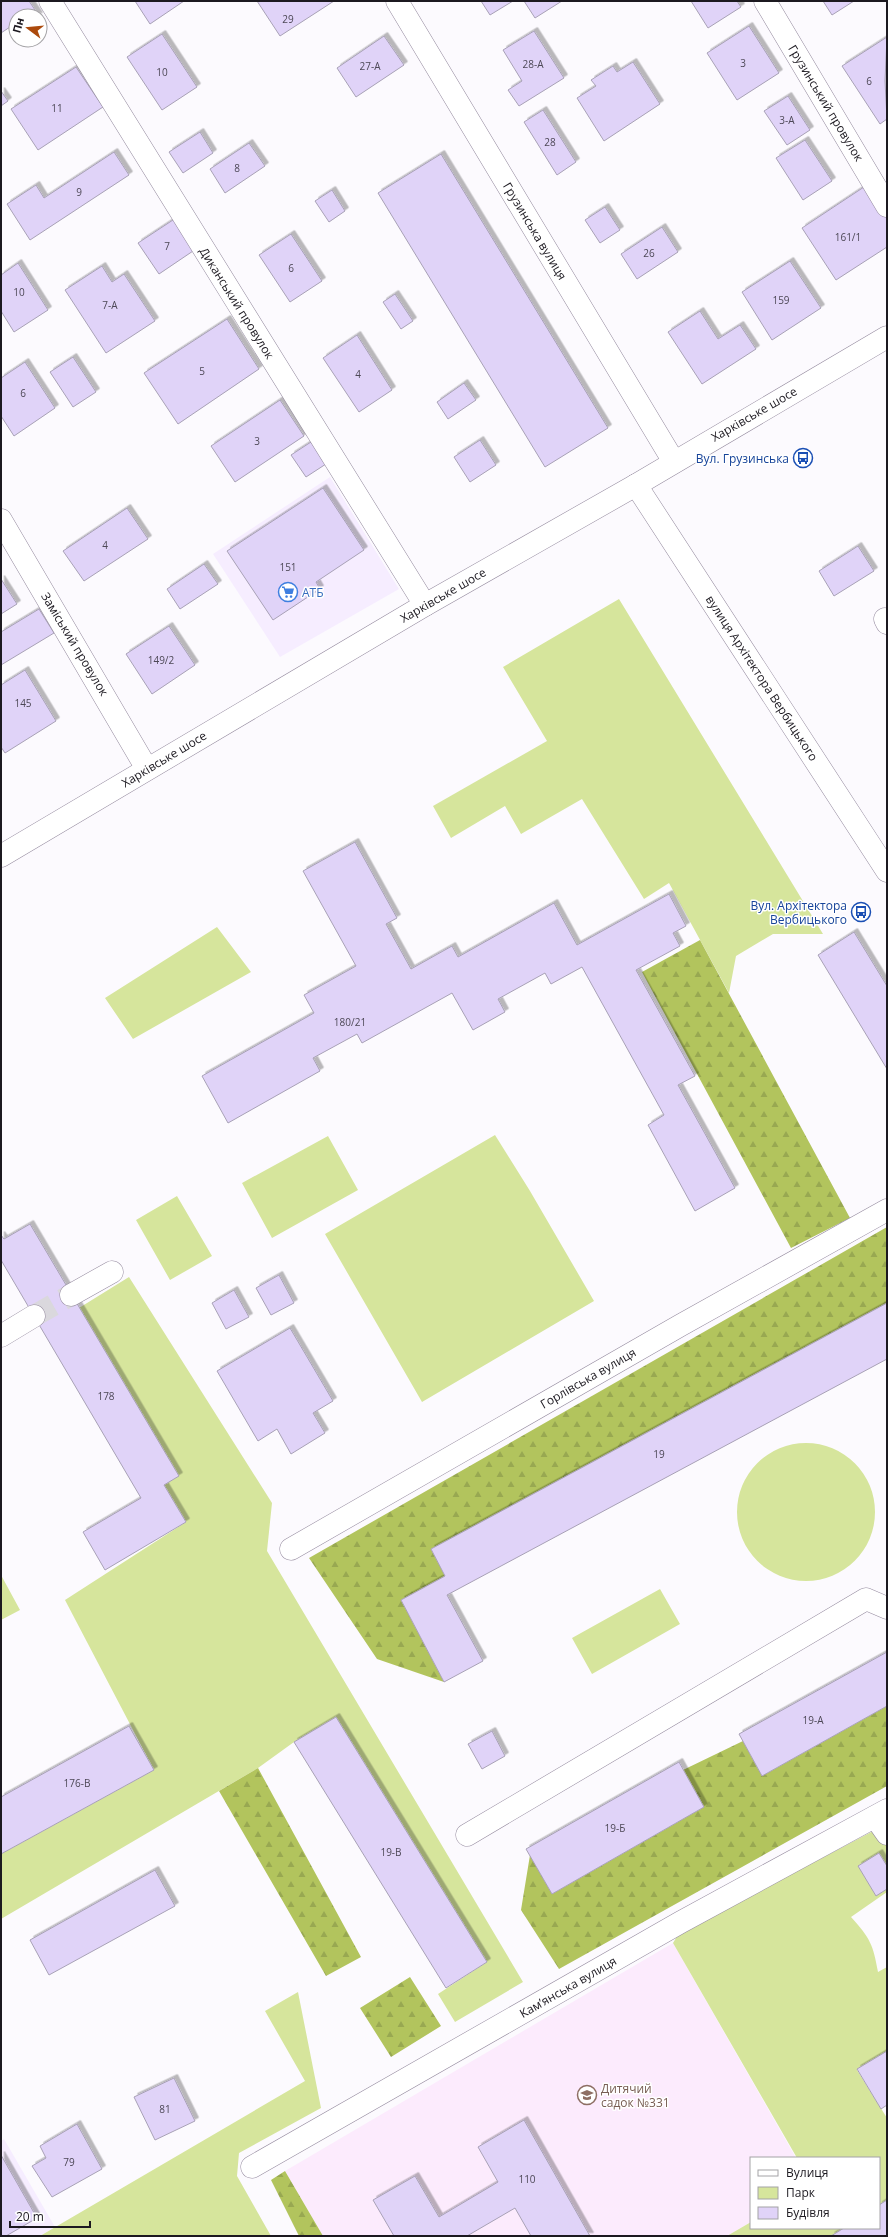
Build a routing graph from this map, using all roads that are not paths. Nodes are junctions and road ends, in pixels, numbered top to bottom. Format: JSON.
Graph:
{"nodes":[{"id":1,"x":50,"y":1,"type":"edge"},
{"id":2,"x":397,"y":1,"type":"edge"},
{"id":3,"x":765,"y":1,"type":"edge"},
{"id":4,"x":887,"y":206,"type":"edge"},
{"id":5,"x":887,"y":337,"type":"edge"},
{"id":6,"x":674,"y":462,"type":"junction"},
{"id":7,"x":636,"y":485,"type":"junction"},
{"id":8,"x":1,"y":520,"type":"edge"},
{"id":9,"x":425,"y":605,"type":"junction"},
{"id":10,"x":147,"y":769,"type":"junction"},
{"id":11,"x":1,"y":856,"type":"edge"},
{"id":12,"x":887,"y":872,"type":"edge"},
{"id":13,"x":887,"y":1210,"type":"edge"},
{"id":14,"x":112,"y":1272,"type":"dead end"},
{"id":15,"x":71,"y":1295,"type":"tunnel mouth"},
{"id":16,"x":34,"y":1316,"type":"tunnel mouth"},
{"id":17,"x":1,"y":1336,"type":"edge"},
{"id":18,"x":292,"y":1549,"type":"dead end"},
{"id":19,"x":887,"y":1608,"type":"edge"},
{"id":20,"x":883,"y":1820,"type":"edge"},
{"id":21,"x":467,"y":1835,"type":"dead end"},
{"id":22,"x":252,"y":2167,"type":"dead end"}],
"edges":[{"from":1,"to":9,"type":"street","name":"Диканський провулок"},
{"from":2,"to":6,"type":"street","name":"Грузинська вулиця"},
{"from":3,"to":4,"type":"street","name":"Грузинський провулок"},
{"from":5,"to":6,"type":"street","name":"Харківське шосе"},
{"from":6,"to":7,"type":"street","name":"Харківське шосе"},
{"from":7,"to":9,"type":"street","name":"Харківське шосе"},
{"from":7,"to":12,"type":"street","name":"вулиця Архітектора Вербицького"},
{"from":8,"to":10,"type":"street","name":"Заміський провулок"},
{"from":9,"to":10,"type":"street","name":"Харківське шосе"},
{"from":10,"to":11,"type":"street","name":"Харківське шосе"},
{"from":13,"to":18,"type":"street","name":"Горлівська вулиця"},
{"from":14,"to":15,"type":"street"},
{"from":16,"to":17,"type":"street"},
{"from":19,"to":21,"type":"street"},
{"from":20,"to":22,"type":"street","name":"Камʼянська вулиця"}]}
